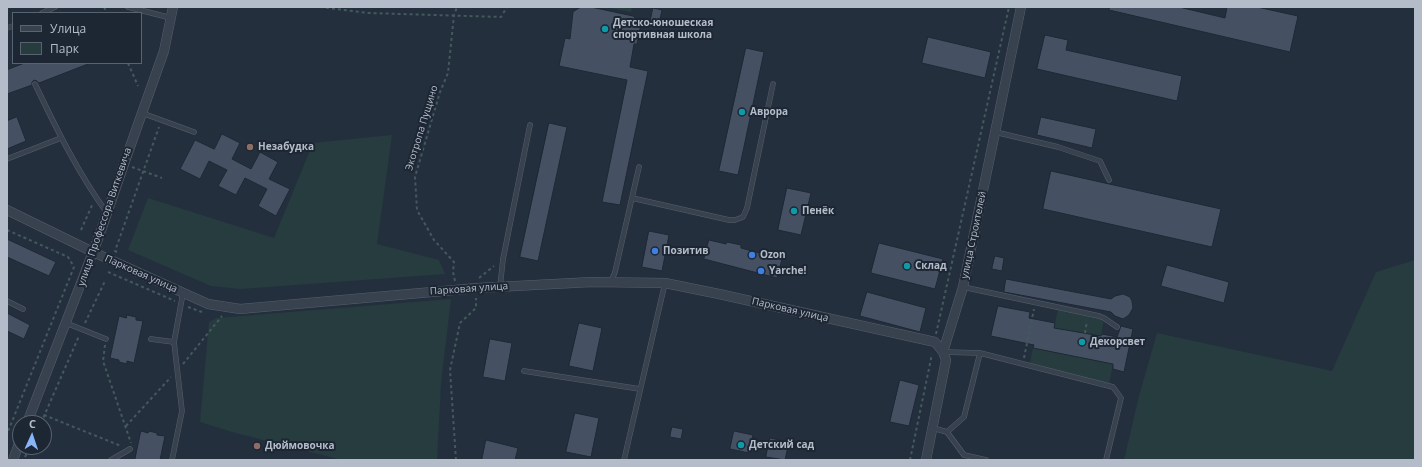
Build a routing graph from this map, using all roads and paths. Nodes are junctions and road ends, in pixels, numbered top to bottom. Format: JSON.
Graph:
{"nodes":[{"id":1,"x":55,"y":7,"type":"edge"},
{"id":2,"x":128,"y":7,"type":"edge"},
{"id":3,"x":173,"y":7,"type":"edge"},
{"id":4,"x":320,"y":7,"type":"edge"},
{"id":5,"x":457,"y":7,"type":"edge"},
{"id":6,"x":507,"y":7,"type":"edge"},
{"id":7,"x":1009,"y":7,"type":"edge"},
{"id":8,"x":1021,"y":7,"type":"edge"},
{"id":9,"x":44,"y":12,"type":"edge"},
{"id":10,"x":454,"y":15,"type":"junction"},
{"id":11,"x":171,"y":18,"type":"junction"},
{"id":12,"x":128,"y":64,"type":"edge"},
{"id":13,"x":35,"y":84,"type":"dead end"},
{"id":14,"x":773,"y":84,"type":"dead end"},
{"id":15,"x":138,"y":86,"type":"dead end"},
{"id":16,"x":142,"y":113,"type":"junction"},
{"id":17,"x":162,"y":120,"type":"junction"},
{"id":18,"x":530,"y":125,"type":"dead end"},
{"id":19,"x":194,"y":132,"type":"dead end"},
{"id":20,"x":995,"y":132,"type":"junction"},
{"id":21,"x":61,"y":138,"type":"junction"},
{"id":22,"x":7,"y":159,"type":"edge"},
{"id":23,"x":124,"y":164,"type":"junction"},
{"id":24,"x":639,"y":167,"type":"dead end"},
{"id":25,"x":144,"y":171,"type":"junction"},
{"id":26,"x":162,"y":178,"type":"dead end"},
{"id":27,"x":1109,"y":180,"type":"dead end"},
{"id":28,"x":96,"y":197,"type":"junction"},
{"id":29,"x":632,"y":198,"type":"junction"},
{"id":30,"x":7,"y":210,"type":"edge"},
{"id":31,"x":107,"y":213,"type":"junction"},
{"id":32,"x":7,"y":230,"type":"edge"},
{"id":33,"x":82,"y":230,"type":"dead end"},
{"id":34,"x":93,"y":252,"type":"junction"},
{"id":35,"x":122,"y":254,"type":"dead end"},
{"id":36,"x":503,"y":259,"type":"junction"},
{"id":37,"x":105,"y":281,"type":"dead end"},
{"id":38,"x":455,"y":282,"type":"dead end"},
{"id":39,"x":611,"y":282,"type":"junction"},
{"id":40,"x":500,"y":283,"type":"junction"},
{"id":41,"x":665,"y":283,"type":"junction"},
{"id":42,"x":963,"y":287,"type":"junction"},
{"id":43,"x":183,"y":293,"type":"junction"},
{"id":44,"x":7,"y":301,"type":"edge"},
{"id":45,"x":1035,"y":302,"type":"junction"},
{"id":46,"x":476,"y":308,"type":"dead end"},
{"id":47,"x":23,"y":309,"type":"dead end"},
{"id":48,"x":1089,"y":314,"type":"junction"},
{"id":49,"x":66,"y":323,"type":"junction"},
{"id":50,"x":1117,"y":327,"type":"dead end"},
{"id":51,"x":83,"y":329,"type":"junction"},
{"id":52,"x":1085,"y":333,"type":"dead end"},
{"id":53,"x":106,"y":339,"type":"joint"},
{"id":54,"x":151,"y":339,"type":"dead end"},
{"id":55,"x":174,"y":342,"type":"junction"},
{"id":56,"x":934,"y":342,"type":"junction"},
{"id":57,"x":943,"y":352,"type":"junction"},
{"id":58,"x":980,"y":353,"type":"junction"},
{"id":59,"x":1023,"y":364,"type":"junction"},
{"id":60,"x":524,"y":371,"type":"dead end"},
{"id":61,"x":640,"y":389,"type":"junction"},
{"id":62,"x":30,"y":415,"type":"edge"},
{"id":63,"x":44,"y":415,"type":"edge"},
{"id":64,"x":52,"y":418,"type":"edge"},
{"id":65,"x":933,"y":428,"type":"junction"},
{"id":66,"x":947,"y":432,"type":"junction"},
{"id":67,"x":7,"y":434,"type":"edge"},
{"id":68,"x":130,"y":449,"type":"junction"},
{"id":69,"x":111,"y":460,"type":"edge"},
{"id":70,"x":172,"y":460,"type":"edge"},
{"id":71,"x":456,"y":460,"type":"edge"},
{"id":72,"x":624,"y":460,"type":"edge"},
{"id":73,"x":910,"y":460,"type":"edge"},
{"id":74,"x":926,"y":460,"type":"edge"},
{"id":75,"x":986,"y":460,"type":"edge"},
{"id":76,"x":1106,"y":460,"type":"edge"}],
"edges":[{"from":1,"to":9,"type":"lane"},
{"from":2,"to":11,"type":"lane"},
{"from":3,"to":11,"type":"street","name":"улица Профессора Виткевича"},
{"from":4,"to":10,"type":"path"},
{"from":5,"to":10,"type":"path","name":"Экотропа Пущино"},
{"from":6,"to":10,"type":"path"},
{"from":7,"to":56,"type":"path"},
{"from":8,"to":20,"type":"street","name":"улица Строителей"},
{"from":10,"to":38,"type":"path","name":"Экотропа Пущино"},
{"from":11,"to":16,"type":"street","name":"улица Профессора Виткевича"},
{"from":12,"to":15,"type":"path"},
{"from":13,"to":21,"type":"lane"},
{"from":14,"to":29,"type":"lane"},
{"from":16,"to":17,"type":"lane"},
{"from":16,"to":23,"type":"street","name":"улица Профессора Виткевича"},
{"from":17,"to":19,"type":"lane"},
{"from":17,"to":25,"type":"path"},
{"from":18,"to":36,"type":"lane"},
{"from":20,"to":27,"type":"lane"},
{"from":20,"to":42,"type":"street","name":"улица Строителей"},
{"from":21,"to":22,"type":"lane"},
{"from":21,"to":28,"type":"lane"},
{"from":23,"to":25,"type":"path"},
{"from":23,"to":31,"type":"street","name":"улица Профессора Виткевича"},
{"from":24,"to":29,"type":"lane"},
{"from":25,"to":26,"type":"path"},
{"from":25,"to":35,"type":"path"},
{"from":28,"to":31,"type":"lane"},
{"from":28,"to":33,"type":"path"},
{"from":29,"to":39,"type":"lane"},
{"from":30,"to":34,"type":"street","name":"Парковая улица"},
{"from":31,"to":34,"type":"street","name":"улица Профессора Виткевича"},
{"from":32,"to":67,"type":"path"},
{"from":34,"to":43,"type":"street","name":"Парковая улица"},
{"from":34,"to":49,"type":"street","name":"улица Профессора Виткевича"},
{"from":36,"to":40,"type":"lane"},
{"from":36,"to":40,"type":"path"},
{"from":37,"to":51,"type":"path"},
{"from":39,"to":40,"type":"street","name":"Парковая улица"},
{"from":39,"to":41,"type":"street","name":"Парковая улица"},
{"from":40,"to":43,"type":"street","name":"Парковая улица"},
{"from":41,"to":56,"type":"street","name":"Парковая улица"},
{"from":41,"to":61,"type":"lane"},
{"from":42,"to":45,"type":"lane"},
{"from":42,"to":57,"type":"street","name":"улица Строителей"},
{"from":43,"to":55,"type":"lane"},
{"from":44,"to":47,"type":"lane"},
{"from":45,"to":48,"type":"lane"},
{"from":45,"to":59,"type":"path"},
{"from":46,"to":71,"type":"path"},
{"from":48,"to":50,"type":"lane"},
{"from":48,"to":52,"type":"path"},
{"from":49,"to":51,"type":"lane"},
{"from":49,"to":62,"type":"street","name":"улица Профессора Виткевича"},
{"from":51,"to":53,"type":"lane"},
{"from":51,"to":63,"type":"path"},
{"from":53,"to":68,"type":"path"},
{"from":54,"to":55,"type":"lane"},
{"from":55,"to":70,"type":"lane"},
{"from":56,"to":57,"type":"street"},
{"from":56,"to":73,"type":"path"},
{"from":57,"to":58,"type":"lane"},
{"from":57,"to":65,"type":"street","name":"улица Строителей"},
{"from":58,"to":59,"type":"lane"},
{"from":58,"to":66,"type":"lane"},
{"from":59,"to":76,"type":"lane"},
{"from":60,"to":61,"type":"lane"},
{"from":61,"to":72,"type":"lane"},
{"from":64,"to":68,"type":"path"},
{"from":65,"to":66,"type":"lane"},
{"from":65,"to":74,"type":"street","name":"улица Строителей"},
{"from":66,"to":75,"type":"lane"},
{"from":68,"to":69,"type":"lane"}]}
